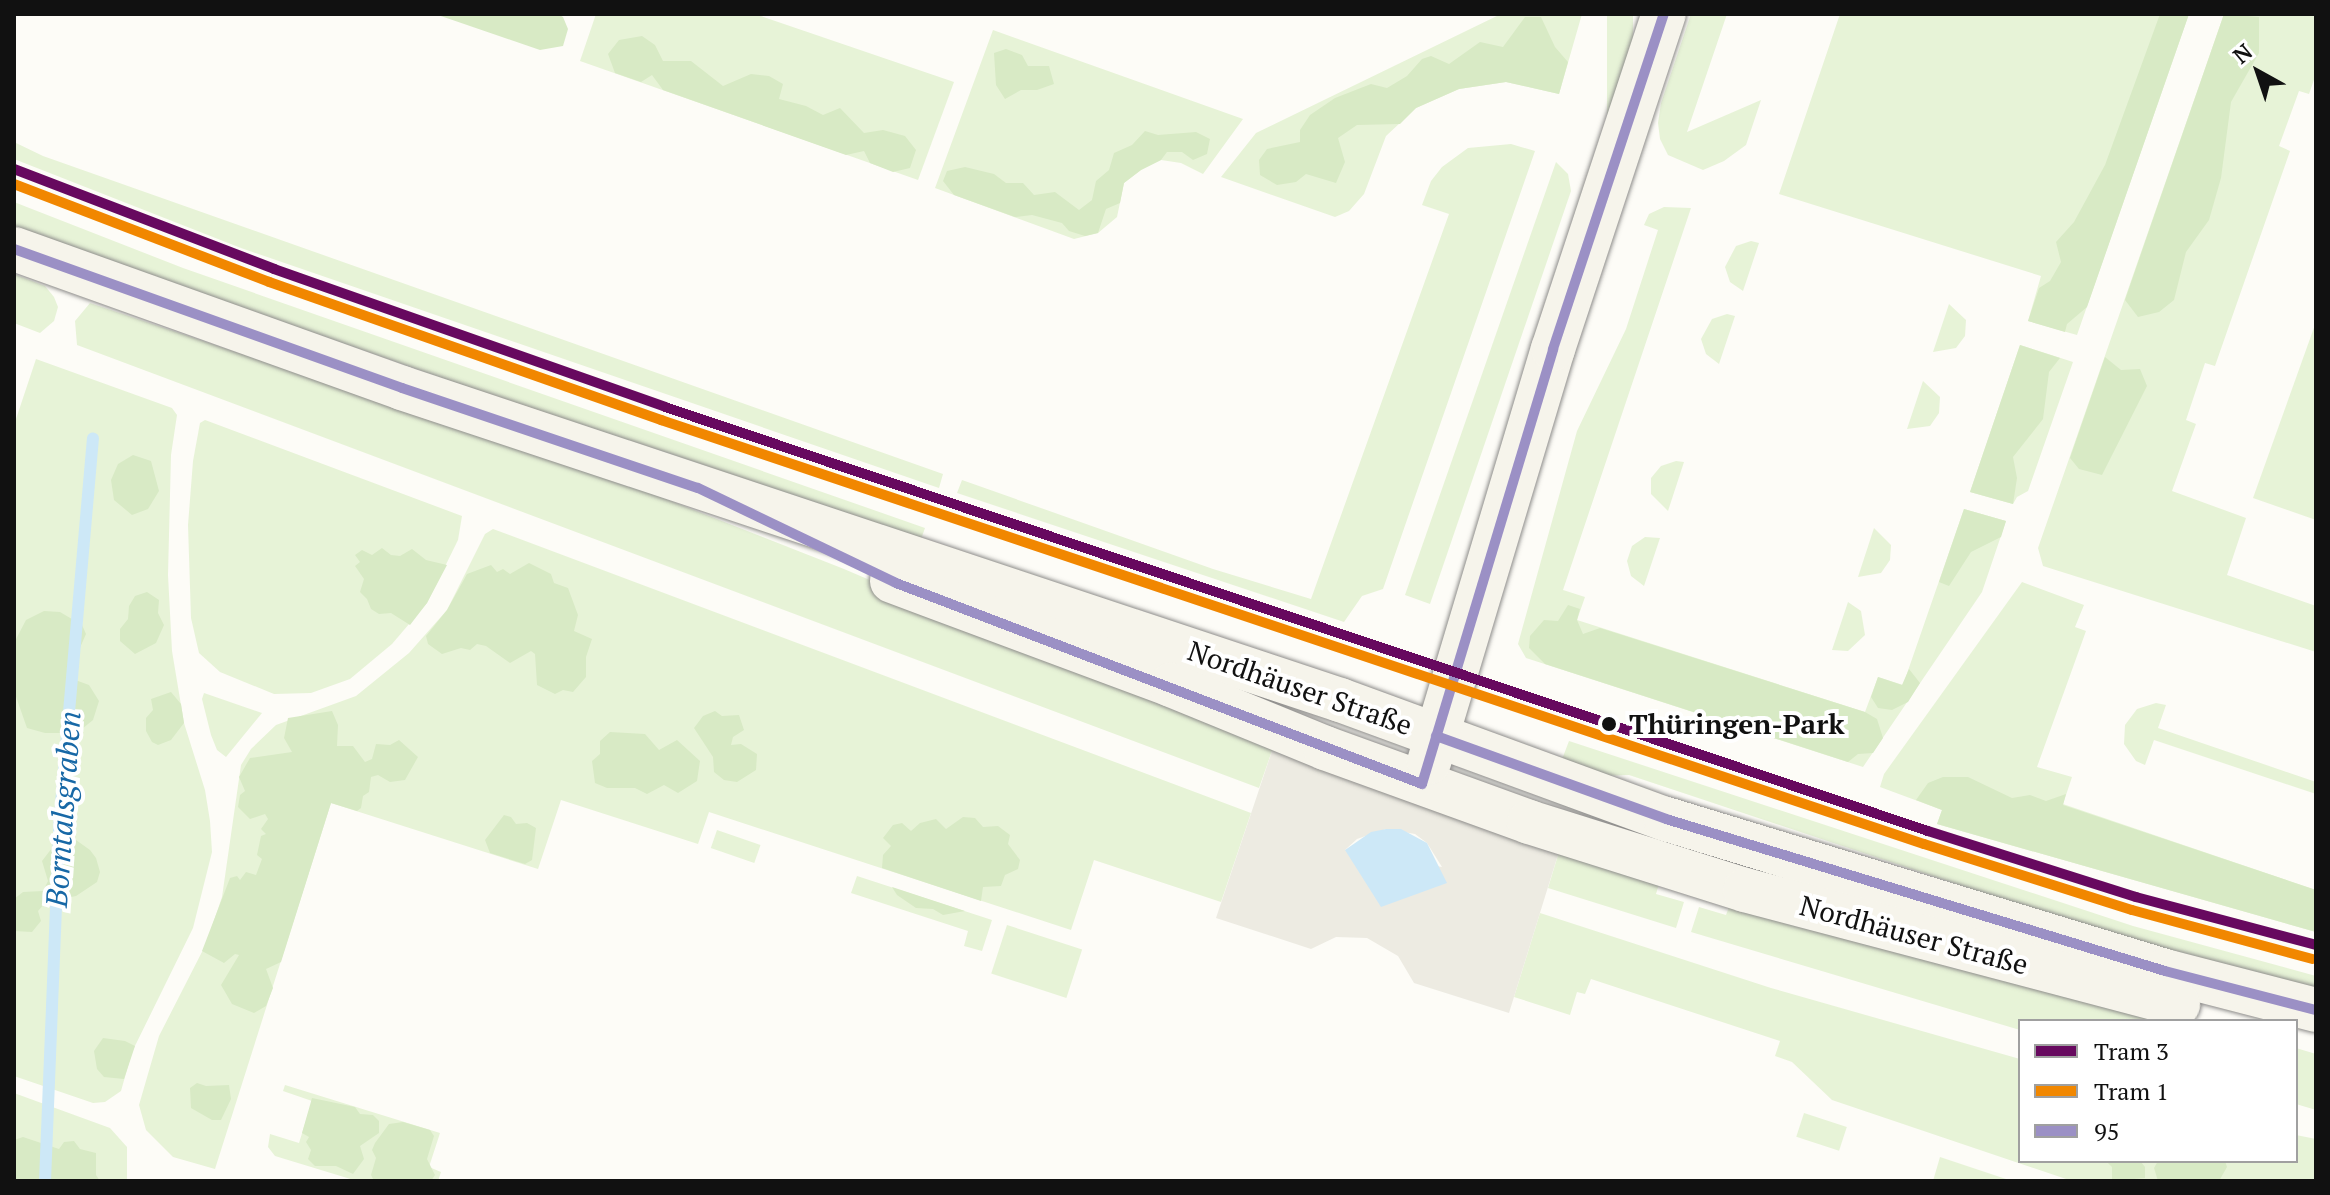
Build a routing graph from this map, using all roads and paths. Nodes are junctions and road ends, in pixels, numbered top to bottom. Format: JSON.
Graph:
{"nodes":[{"id":1,"x":1664,"y":14,"type":"edge"},
{"id":2,"x":14,"y":249,"type":"edge"},
{"id":3,"x":698,"y":488,"type":"junction"},
{"id":4,"x":1436,"y":736,"type":"junction"},
{"id":5,"x":1422,"y":784,"type":"junction"},
{"id":6,"x":2316,"y":1010,"type":"edge"},
{"id":7,"x":2233,"y":1019,"type":"edge"}],
"edges":[{"from":1,"to":4,"type":"main road"},
{"from":2,"to":3,"type":"main road","name":"Nordhäuser Straße"},
{"from":3,"to":4,"type":"main road","name":"Nordhäuser Straße"},
{"from":3,"to":5,"type":"main road","name":"Nordhäuser Straße"},
{"from":4,"to":5,"type":"main road"},
{"from":4,"to":6,"type":"main road","name":"Nordhäuser Straße"},
{"from":5,"to":7,"type":"main road","name":"Nordhäuser Straße"}]}
